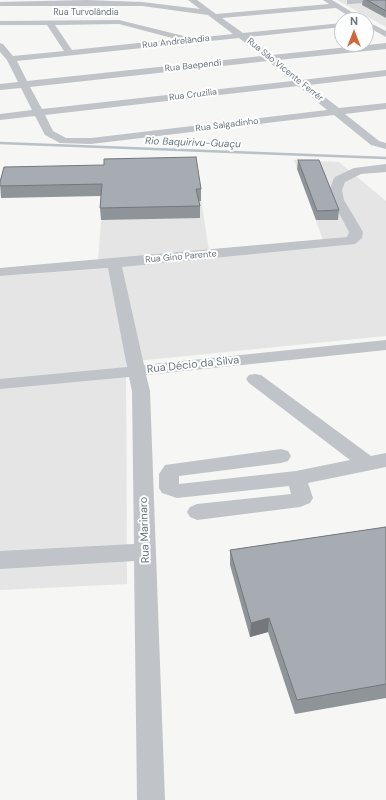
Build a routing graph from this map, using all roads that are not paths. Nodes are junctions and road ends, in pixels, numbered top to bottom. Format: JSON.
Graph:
{"nodes":[{"id":1,"x":78,"y":0,"type":"edge"},
{"id":2,"x":192,"y":0,"type":"edge"},
{"id":3,"x":327,"y":0,"type":"edge"},
{"id":4,"x":378,"y":0,"type":"edge"},
{"id":5,"x":69,"y":2,"type":"edge"},
{"id":6,"x":350,"y":2,"type":"dead end"},
{"id":7,"x":88,"y":3,"type":"junction"},
{"id":8,"x":263,"y":3,"type":"dead end"},
{"id":9,"x":0,"y":4,"type":"edge"},
{"id":10,"x":142,"y":4,"type":"junction"},
{"id":11,"x":337,"y":6,"type":"junction"},
{"id":12,"x":272,"y":10,"type":"junction"},
{"id":13,"x":347,"y":12,"type":"edge"},
{"id":14,"x":214,"y":14,"type":"junction"},
{"id":15,"x":120,"y":22,"type":"junction"},
{"id":16,"x":0,"y":23,"type":"edge"},
{"id":17,"x":50,"y":23,"type":"junction"},
{"id":18,"x":374,"y":24,"type":"edge"},
{"id":19,"x":386,"y":24,"type":"edge"},
{"id":20,"x":334,"y":26,"type":"edge"},
{"id":21,"x":374,"y":27,"type":"edge"},
{"id":22,"x":386,"y":34,"type":"edge"},
{"id":23,"x":242,"y":36,"type":"junction"},
{"id":24,"x":193,"y":41,"type":"junction"},
{"id":25,"x":0,"y":46,"type":"edge"},
{"id":26,"x":386,"y":46,"type":"edge"},
{"id":27,"x":70,"y":53,"type":"junction"},
{"id":28,"x":270,"y":58,"type":"junction"},
{"id":29,"x":11,"y":59,"type":"junction"},
{"id":30,"x":386,"y":73,"type":"edge"},
{"id":31,"x":300,"y":83,"type":"junction"},
{"id":32,"x":25,"y":84,"type":"junction"},
{"id":33,"x":0,"y":87,"type":"edge"},
{"id":34,"x":386,"y":106,"type":"edge"},
{"id":35,"x":39,"y":112,"type":"junction"},
{"id":36,"x":337,"y":112,"type":"junction"},
{"id":37,"x":0,"y":117,"type":"edge"},
{"id":38,"x":380,"y":145,"type":"edge"},
{"id":39,"x":386,"y":168,"type":"edge"},
{"id":40,"x":114,"y":263,"type":"junction"},
{"id":41,"x":0,"y":272,"type":"edge"},
{"id":42,"x":386,"y":345,"type":"edge"},
{"id":43,"x":137,"y":371,"type":"junction"},
{"id":44,"x":255,"y":379,"type":"dead end"},
{"id":45,"x":0,"y":384,"type":"edge"},
{"id":46,"x":281,"y":456,"type":"dead end"},
{"id":47,"x":377,"y":462,"type":"edge"},
{"id":48,"x":296,"y":478,"type":"junction"},
{"id":49,"x":197,"y":512,"type":"dead end"},
{"id":50,"x":146,"y":552,"type":"junction"},
{"id":51,"x":0,"y":560,"type":"edge"},
{"id":52,"x":151,"y":800,"type":"edge"}],
"edges":[{"from":1,"to":7,"type":"street"},
{"from":2,"to":14,"type":"street","name":"Rua São Vicente Ferrér"},
{"from":3,"to":11,"type":"street"},
{"from":4,"to":6,"type":"street"},
{"from":5,"to":7,"type":"street"},
{"from":5,"to":9,"type":"street"},
{"from":7,"to":10,"type":"street"},
{"from":8,"to":12,"type":"street"},
{"from":10,"to":14,"type":"street"},
{"from":10,"to":15,"type":"street"},
{"from":11,"to":12,"type":"street"},
{"from":11,"to":13,"type":"street"},
{"from":12,"to":14,"type":"street"},
{"from":14,"to":23,"type":"street","name":"Rua São Vicente Ferrér"},
{"from":15,"to":17,"type":"street","name":"Rua Turvolândia"},
{"from":15,"to":24,"type":"street","name":"Rua Turvolândia"},
{"from":16,"to":17,"type":"street","name":"Rua Turvolândia"},
{"from":17,"to":27,"type":"street"},
{"from":18,"to":19,"type":"street"},
{"from":20,"to":23,"type":"street","name":"Rua Andrelândia"},
{"from":21,"to":22,"type":"street"},
{"from":23,"to":24,"type":"street","name":"Rua Andrelândia"},
{"from":23,"to":28,"type":"street","name":"Rua São Vicente Ferrér"},
{"from":24,"to":27,"type":"street","name":"Rua Andrelândia"},
{"from":25,"to":29,"type":"street"},
{"from":26,"to":28,"type":"street","name":"Rua Baependi"},
{"from":27,"to":29,"type":"street","name":"Rua Andrelândia"},
{"from":28,"to":31,"type":"street","name":"Rua São Vicente Ferrér"},
{"from":28,"to":32,"type":"street","name":"Rua Baependi"},
{"from":29,"to":32,"type":"street"},
{"from":30,"to":31,"type":"street","name":"Rua Cruzilia"},
{"from":31,"to":35,"type":"street","name":"Rua Cruzilia"},
{"from":31,"to":36,"type":"street","name":"Rua São Vicente Ferrér"},
{"from":32,"to":33,"type":"street","name":"Rua Baependi"},
{"from":32,"to":35,"type":"street"},
{"from":34,"to":36,"type":"street","name":"Rua Salgadinho"},
{"from":35,"to":36,"type":"street","name":"Rua Salgadinho"},
{"from":35,"to":37,"type":"street","name":"Rua Cruzilia"},
{"from":36,"to":38,"type":"street","name":"Rua São Vicente Ferrér"},
{"from":39,"to":40,"type":"street","name":"Rua Gino Parente"},
{"from":40,"to":41,"type":"street","name":"Rua Gino Parente"},
{"from":40,"to":43,"type":"street","name":"Rua Marinaro"},
{"from":42,"to":43,"type":"street","name":"Rua Décio da Silva"},
{"from":43,"to":45,"type":"street","name":"Rua Décio da Silva"},
{"from":43,"to":50,"type":"street","name":"Rua Marinaro"},
{"from":44,"to":47,"type":"street"},
{"from":46,"to":48,"type":"street"},
{"from":47,"to":48,"type":"street"},
{"from":48,"to":49,"type":"street"},
{"from":50,"to":51,"type":"street"},
{"from":50,"to":52,"type":"street","name":"Rua Marinaro"}]}
